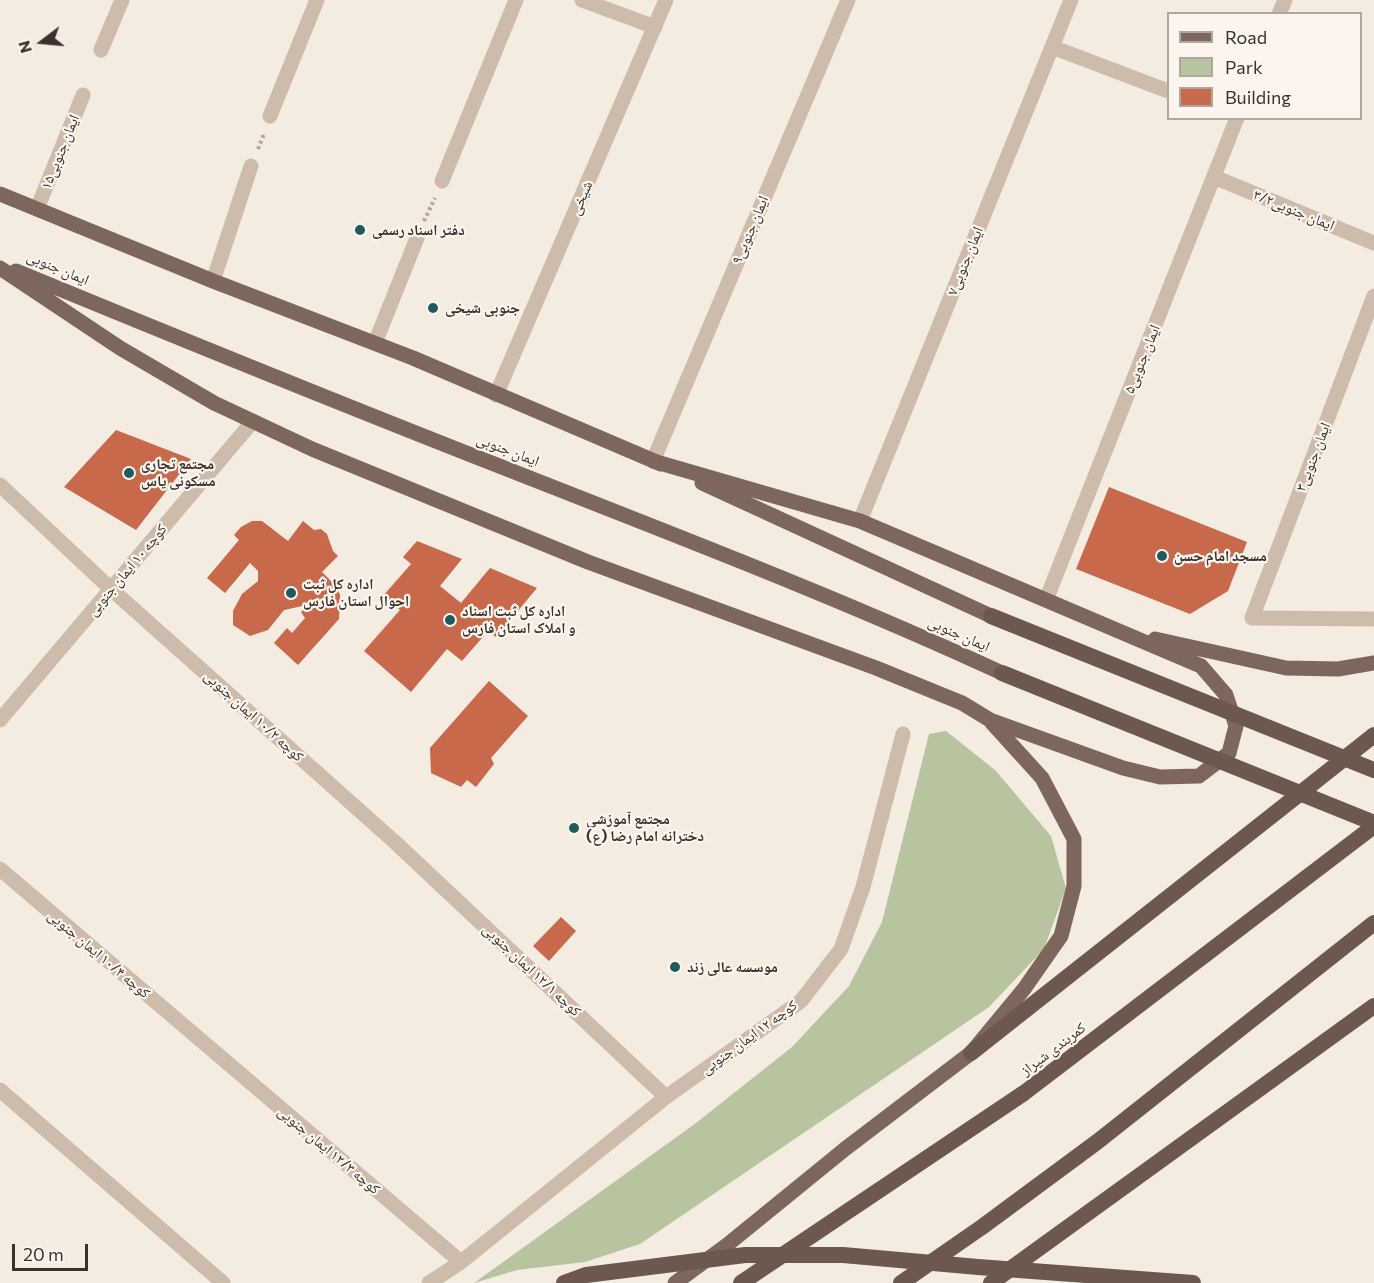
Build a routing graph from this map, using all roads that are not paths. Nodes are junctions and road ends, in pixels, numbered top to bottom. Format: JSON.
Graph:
{"nodes":[{"id":1,"x":122,"y":0,"type":"edge"},
{"id":2,"x":317,"y":0,"type":"edge"},
{"id":3,"x":516,"y":0,"type":"edge"},
{"id":4,"x":582,"y":0,"type":"edge"},
{"id":5,"x":666,"y":0,"type":"edge"},
{"id":6,"x":848,"y":0,"type":"edge"},
{"id":7,"x":1071,"y":0,"type":"edge"},
{"id":8,"x":655,"y":27,"type":"junction"},
{"id":9,"x":1052,"y":47,"type":"junction"},
{"id":10,"x":101,"y":50,"type":"dead end"},
{"id":11,"x":1167,"y":91,"type":"edge"},
{"id":12,"x":83,"y":95,"type":"dead end"},
{"id":13,"x":270,"y":116,"type":"road end"},
{"id":14,"x":1237,"y":120,"type":"edge"},
{"id":15,"x":251,"y":166,"type":"road end"},
{"id":16,"x":1214,"y":177,"type":"junction"},
{"id":17,"x":442,"y":181,"type":"road end"},
{"id":18,"x":0,"y":194,"type":"edge"},
{"id":19,"x":37,"y":209,"type":"junction"},
{"id":20,"x":417,"y":238,"type":"road end"},
{"id":21,"x":1374,"y":243,"type":"edge"},
{"id":22,"x":0,"y":266,"type":"edge"},
{"id":23,"x":213,"y":281,"type":"junction"},
{"id":24,"x":1374,"y":296,"type":"edge"},
{"id":25,"x":375,"y":343,"type":"junction"},
{"id":26,"x":496,"y":395,"type":"junction"},
{"id":27,"x":253,"y":421,"type":"junction"},
{"id":28,"x":653,"y":461,"type":"junction"},
{"id":29,"x":0,"y":485,"type":"edge"},
{"id":30,"x":860,"y":521,"type":"junction"},
{"id":31,"x":111,"y":590,"type":"junction"},
{"id":32,"x":1046,"y":600,"type":"junction"},
{"id":33,"x":991,"y":616,"type":"joint"},
{"id":34,"x":1374,"y":619,"type":"edge"},
{"id":35,"x":1123,"y":632,"type":"junction"},
{"id":36,"x":1374,"y":663,"type":"edge"},
{"id":37,"x":1002,"y":673,"type":"joint"},
{"id":38,"x":0,"y":720,"type":"edge"},
{"id":39,"x":990,"y":720,"type":"junction"},
{"id":40,"x":903,"y":734,"type":"dead end"},
{"id":41,"x":1374,"y":735,"type":"edge"},
{"id":42,"x":1374,"y":770,"type":"edge"},
{"id":43,"x":1374,"y":825,"type":"edge"},
{"id":44,"x":397,"y":844,"type":"joint"},
{"id":45,"x":0,"y":869,"type":"edge"},
{"id":46,"x":1374,"y":923,"type":"edge"},
{"id":47,"x":1374,"y":1006,"type":"edge"},
{"id":48,"x":198,"y":1038,"type":"joint"},
{"id":49,"x":971,"y":1053,"type":"junction"},
{"id":50,"x":0,"y":1090,"type":"edge"},
{"id":51,"x":666,"y":1097,"type":"junction"},
{"id":52,"x":461,"y":1262,"type":"junction"},
{"id":53,"x":223,"y":1283,"type":"edge"},
{"id":54,"x":429,"y":1283,"type":"edge"},
{"id":55,"x":564,"y":1283,"type":"edge"},
{"id":56,"x":675,"y":1283,"type":"edge"},
{"id":57,"x":741,"y":1283,"type":"edge"},
{"id":58,"x":901,"y":1283,"type":"edge"},
{"id":59,"x":991,"y":1283,"type":"edge"},
{"id":60,"x":1194,"y":1283,"type":"edge"}],
"edges":[{"from":1,"to":10,"type":"street"},
{"from":2,"to":13,"type":"street"},
{"from":3,"to":17,"type":"street"},
{"from":4,"to":8,"type":"street"},
{"from":5,"to":8,"type":"street","name":"شیخی"},
{"from":6,"to":28,"type":"street","name":"ایمان جنوبی۹"},
{"from":7,"to":9,"type":"street","name":"ایمان جنوبی۷"},
{"from":8,"to":26,"type":"street","name":"شیخی"},
{"from":9,"to":11,"type":"street"},
{"from":9,"to":30,"type":"street","name":"ایمان جنوبی۷"},
{"from":12,"to":19,"type":"street","name":"ایمان جنوبی۱۵"},
{"from":14,"to":16,"type":"street","name":"ایمان جنوبی۵"},
{"from":15,"to":23,"type":"street"},
{"from":16,"to":21,"type":"street","name":"ایمان جنوبی۳/۲"},
{"from":16,"to":32,"type":"street","name":"ایمان جنوبی۵"},
{"from":18,"to":19,"type":"main road"},
{"from":19,"to":23,"type":"main road"},
{"from":20,"to":25,"type":"street"},
{"from":22,"to":27,"type":"main road"},
{"from":22,"to":37,"type":"main road","name":"ایمان جنوبی"},
{"from":23,"to":25,"type":"main road"},
{"from":24,"to":34,"type":"street","name":"ایمان جنوبی۳"},
{"from":25,"to":26,"type":"main road"},
{"from":26,"to":28,"type":"main road"},
{"from":27,"to":31,"type":"street","name":"کوچه ۱۰ ایمان جنوبی"},
{"from":27,"to":39,"type":"main road"},
{"from":28,"to":30,"type":"main road"},
{"from":28,"to":33,"type":"main road"},
{"from":29,"to":31,"type":"street","name":"کوچه ۱۰/۲ ایمان جنوبی"},
{"from":30,"to":32,"type":"main road"},
{"from":31,"to":38,"type":"street","name":"کوچه ۱۰ ایمان جنوبی"},
{"from":31,"to":44,"type":"street","name":"کوچه ۱۰/۲ ایمان جنوبی"},
{"from":32,"to":35,"type":"main road"},
{"from":33,"to":42,"type":"highway","bridge":true},
{"from":35,"to":36,"type":"main road"},
{"from":35,"to":39,"type":"main road"},
{"from":37,"to":43,"type":"highway","bridge":true},
{"from":39,"to":49,"type":"main road"},
{"from":40,"to":51,"type":"street","name":"کوچه ۱۲ ایمان جنوبی"},
{"from":41,"to":49,"type":"highway"},
{"from":43,"to":57,"type":"highway","name":"کمربندی شیراز"},
{"from":44,"to":51,"type":"street","name":"کوچه ۱۲/۱ ایمان جنوبی"},
{"from":45,"to":48,"type":"street","name":"کوچه ۱۰/۴ ایمان جنوبی"},
{"from":46,"to":58,"type":"highway"},
{"from":47,"to":59,"type":"highway"},
{"from":48,"to":52,"type":"street","name":"کوچه ۱۲/۳ ایمان جنوبی"},
{"from":49,"to":56,"type":"main road"},
{"from":50,"to":53,"type":"street"},
{"from":51,"to":52,"type":"street","name":"کوچه ۱۲ ایمان جنوبی"},
{"from":52,"to":54,"type":"street","name":"کوچه ۱۲ ایمان جنوبی"},
{"from":55,"to":60,"type":"highway","bridge":true}]}
